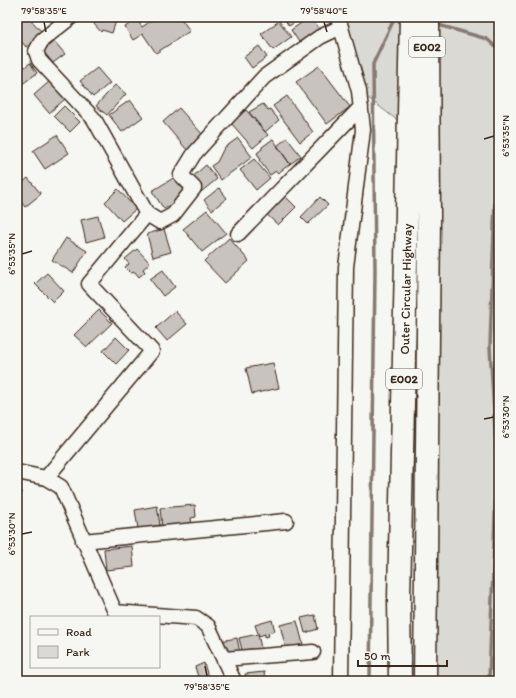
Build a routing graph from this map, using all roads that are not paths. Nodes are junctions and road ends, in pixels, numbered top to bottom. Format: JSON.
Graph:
{"nodes":[{"id":1,"x":71,"y":17,"type":"edge"},
{"id":2,"x":411,"y":17,"type":"edge"},
{"id":3,"x":428,"y":17,"type":"edge"},
{"id":4,"x":339,"y":22,"type":"edge"},
{"id":5,"x":419,"y":77,"type":"junction"},
{"id":6,"x":361,"y":107,"type":"junction"},
{"id":7,"x":147,"y":214,"type":"junction"},
{"id":8,"x":238,"y":234,"type":"dead end"},
{"id":9,"x":17,"y":472,"type":"edge"},
{"id":10,"x":46,"y":478,"type":"junction"},
{"id":11,"x":286,"y":521,"type":"dead end"},
{"id":12,"x":83,"y":541,"type":"junction"},
{"id":13,"x":313,"y":652,"type":"dead end"},
{"id":14,"x":224,"y":659,"type":"junction"},
{"id":15,"x":234,"y":681,"type":"edge"},
{"id":16,"x":341,"y":681,"type":"edge"},
{"id":17,"x":400,"y":681,"type":"edge"},
{"id":18,"x":425,"y":681,"type":"edge"}],
"edges":[{"from":1,"to":7,"type":"street"},
{"from":2,"to":5,"type":"highway","name":"Outer Circular Highway","number":"E002"},
{"from":3,"to":5,"type":"highway","name":"Outer Circular Highway","number":"E002"},
{"from":4,"to":6,"type":"street"},
{"from":4,"to":7,"type":"street"},
{"from":5,"to":17,"type":"highway","name":"Outer Circular Highway","number":"E002"},
{"from":5,"to":18,"type":"highway","name":"Outer Circular Highway","number":"E002"},
{"from":6,"to":8,"type":"street"},
{"from":6,"to":16,"type":"street"},
{"from":7,"to":10,"type":"street"},
{"from":9,"to":10,"type":"street"},
{"from":10,"to":12,"type":"street"},
{"from":11,"to":12,"type":"street"},
{"from":12,"to":14,"type":"street"},
{"from":13,"to":14,"type":"street"},
{"from":14,"to":15,"type":"street"}]}
